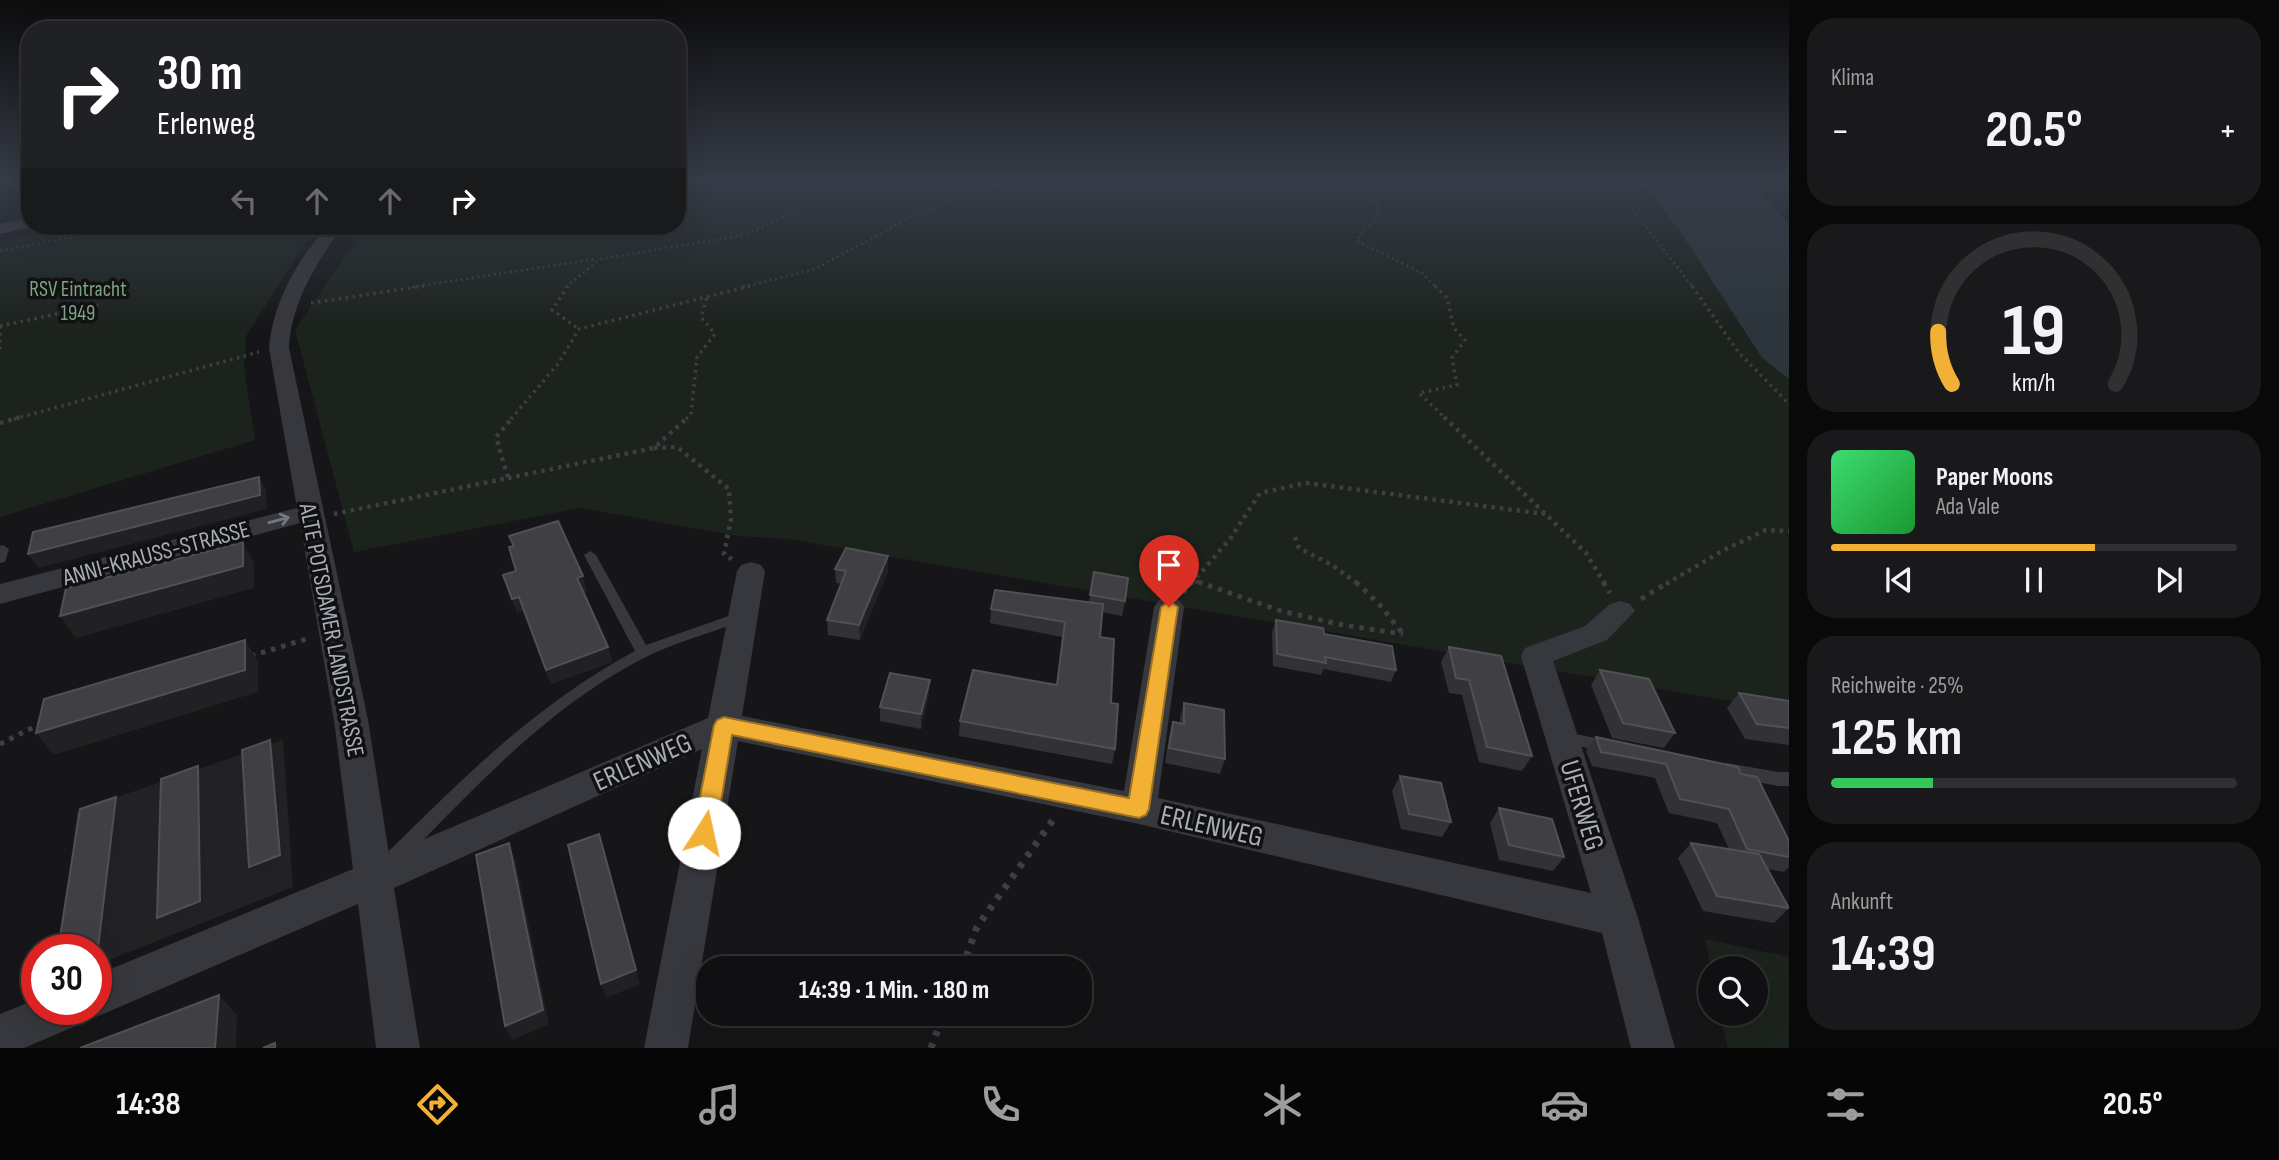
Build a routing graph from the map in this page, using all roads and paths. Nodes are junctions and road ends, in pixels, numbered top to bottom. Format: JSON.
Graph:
{"nodes":[{"id":1,"x":756,"y":230,"type":"edge"},
{"id":2,"x":887,"y":230,"type":"edge"},
{"id":3,"x":1364,"y":230,"type":"edge"},
{"id":4,"x":1648,"y":230,"type":"edge"},
{"id":5,"x":84,"y":235,"type":"edge"},
{"id":6,"x":329,"y":235,"type":"edge"},
{"id":7,"x":0,"y":251,"type":"edge"},
{"id":8,"x":600,"y":258,"type":"junction"},
{"id":9,"x":707,"y":296,"type":"junction"},
{"id":10,"x":99,"y":305,"type":"dead end"},
{"id":11,"x":285,"y":307,"type":"junction"},
{"id":12,"x":0,"y":326,"type":"edge"},
{"id":13,"x":579,"y":329,"type":"junction"},
{"id":14,"x":279,"y":348,"type":"junction"},
{"id":15,"x":0,"y":351,"type":"edge"},
{"id":16,"x":1789,"y":404,"type":"edge"},
{"id":17,"x":0,"y":423,"type":"edge"},
{"id":18,"x":654,"y":448,"type":"junction"},
{"id":19,"x":508,"y":478,"type":"junction"},
{"id":20,"x":1546,"y":514,"type":"junction"},
{"id":21,"x":312,"y":515,"type":"junction"},
{"id":22,"x":1789,"y":531,"type":"edge"},
{"id":23,"x":1295,"y":537,"type":"dead end"},
{"id":24,"x":590,"y":555,"type":"dead end"},
{"id":25,"x":751,"y":571,"type":"joint"},
{"id":26,"x":0,"y":594,"type":"edge"},
{"id":27,"x":1169,"y":607,"type":"dead end"},
{"id":28,"x":1620,"y":611,"type":"junction"},
{"id":29,"x":743,"y":616,"type":"junction"},
{"id":30,"x":334,"y":631,"type":"junction"},
{"id":31,"x":643,"y":653,"type":"junction"},
{"id":32,"x":242,"y":659,"type":"edge"},
{"id":33,"x":47,"y":721,"type":"edge"},
{"id":34,"x":724,"y":725,"type":"junction"},
{"id":35,"x":1562,"y":738,"type":"junction"},
{"id":36,"x":0,"y":744,"type":"edge"},
{"id":37,"x":1619,"y":749,"type":"edge"},
{"id":38,"x":1712,"y":767,"type":"edge"},
{"id":39,"x":1789,"y":779,"type":"edge"},
{"id":40,"x":1070,"y":796,"type":"junction"},
{"id":41,"x":1139,"y":809,"type":"junction"},
{"id":42,"x":376,"y":878,"type":"junction"},
{"id":43,"x":1618,"y":918,"type":"junction"},
{"id":44,"x":966,"y":956,"type":"edge"},
{"id":45,"x":112,"y":989,"type":"edge"},
{"id":46,"x":26,"y":1025,"type":"edge"},
{"id":47,"x":939,"y":1026,"type":"edge"},
{"id":48,"x":0,"y":1036,"type":"edge"},
{"id":49,"x":398,"y":1048,"type":"edge"},
{"id":50,"x":666,"y":1048,"type":"edge"},
{"id":51,"x":931,"y":1048,"type":"edge"},
{"id":52,"x":1653,"y":1048,"type":"edge"}],
"edges":[{"from":1,"to":8,"type":"path"},
{"from":2,"to":9,"type":"path"},
{"from":3,"to":20,"type":"path"},
{"from":4,"to":16,"type":"path"},
{"from":5,"to":7,"type":"path"},
{"from":6,"to":11,"type":"street","name":"ALTE POTSDAMER LANDSTRASSE"},
{"from":8,"to":11,"type":"path"},
{"from":8,"to":13,"type":"path"},
{"from":9,"to":13,"type":"path"},
{"from":9,"to":18,"type":"path"},
{"from":10,"to":12,"type":"path"},
{"from":11,"to":14,"type":"street","name":"ALTE POTSDAMER LANDSTRASSE"},
{"from":12,"to":15,"type":"path"},
{"from":13,"to":19,"type":"path"},
{"from":14,"to":17,"type":"path"},
{"from":14,"to":21,"type":"street","name":"ALTE POTSDAMER LANDSTRASSE"},
{"from":18,"to":19,"type":"path"},
{"from":18,"to":25,"type":"path"},
{"from":19,"to":21,"type":"path"},
{"from":20,"to":23,"type":"path"},
{"from":20,"to":28,"type":"path"},
{"from":26,"to":21,"type":"street","name":"ANNI-KRAUSS-STRASSE","one_way":true},
{"from":21,"to":30,"type":"street","name":"ALTE POTSDAMER LANDSTRASSE"},
{"from":22,"to":28,"type":"path"},
{"from":24,"to":31,"type":"lane"},
{"from":25,"to":29,"type":"street"},
{"from":27,"to":41,"type":"street"},
{"from":28,"to":35,"type":"street","name":"UFERWEG"},
{"from":29,"to":31,"type":"lane"},
{"from":29,"to":34,"type":"street"},
{"from":30,"to":32,"type":"path"},
{"from":30,"to":42,"type":"street","name":"ALTE POTSDAMER LANDSTRASSE"},
{"from":31,"to":42,"type":"lane"},
{"from":33,"to":36,"type":"path"},
{"from":34,"to":40,"type":"street","name":"ERLENWEG"},
{"from":34,"to":42,"type":"street","name":"ERLENWEG"},
{"from":34,"to":50,"type":"street"},
{"from":35,"to":37,"type":"lane"},
{"from":35,"to":43,"type":"street","name":"UFERWEG"},
{"from":38,"to":39,"type":"lane"},
{"from":40,"to":41,"type":"street","name":"ERLENWEG"},
{"from":40,"to":44,"type":"path"},
{"from":41,"to":43,"type":"street","name":"ERLENWEG"},
{"from":42,"to":45,"type":"street","name":"ERLENWEG"},
{"from":42,"to":49,"type":"street","name":"ALTE POTSDAMER LANDSTRASSE"},
{"from":43,"to":52,"type":"street","name":"UFERWEG"},
{"from":46,"to":48,"type":"street"},
{"from":47,"to":51,"type":"path"}]}
